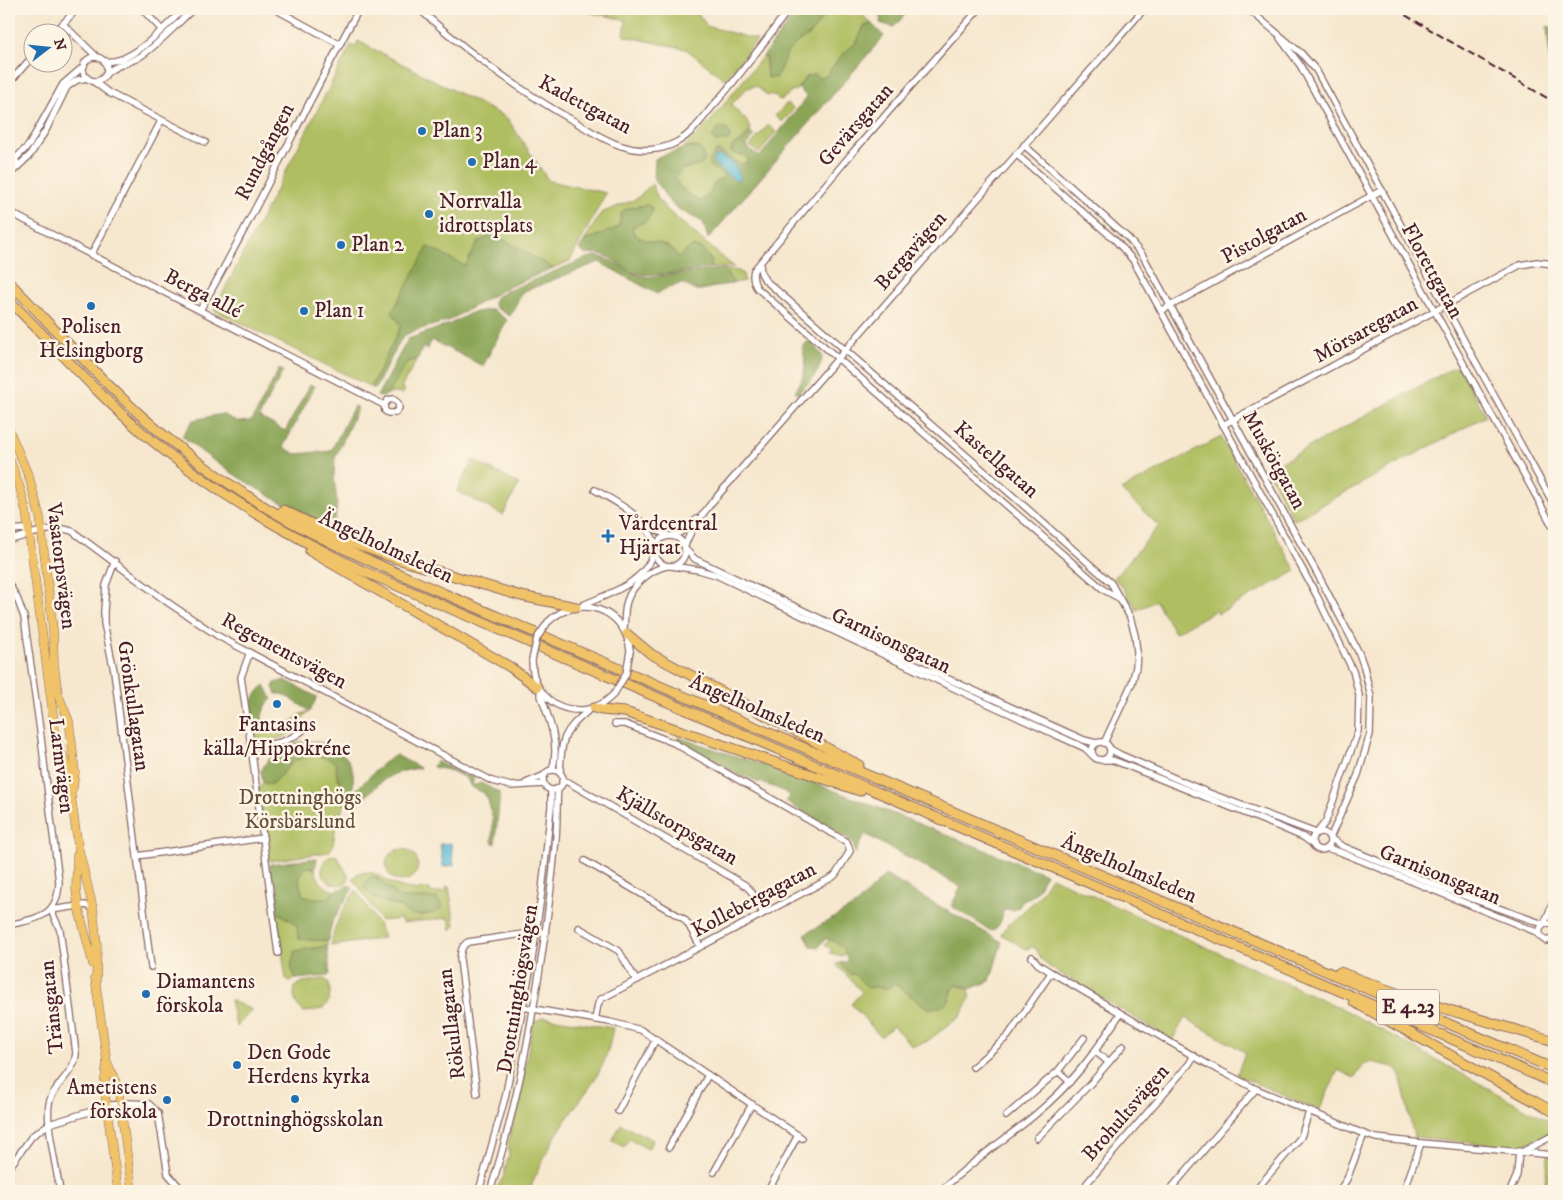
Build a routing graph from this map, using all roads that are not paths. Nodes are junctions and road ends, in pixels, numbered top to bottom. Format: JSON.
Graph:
{"nodes":[{"id":1,"x":77,"y":9,"type":"edge"},
{"id":2,"x":142,"y":9,"type":"edge"},
{"id":3,"x":184,"y":9,"type":"edge"},
{"id":4,"x":193,"y":9,"type":"edge"},
{"id":5,"x":275,"y":9,"type":"edge"},
{"id":6,"x":359,"y":9,"type":"edge"},
{"id":7,"x":419,"y":9,"type":"edge"},
{"id":8,"x":789,"y":9,"type":"edge"},
{"id":9,"x":980,"y":9,"type":"edge"},
{"id":10,"x":1144,"y":9,"type":"edge"},
{"id":11,"x":1248,"y":9,"type":"edge"},
{"id":12,"x":1252,"y":9,"type":"edge"},
{"id":13,"x":1259,"y":17,"type":"junction"},
{"id":14,"x":65,"y":22,"type":"edge"},
{"id":15,"x":161,"y":29,"type":"junction"},
{"id":16,"x":72,"y":32,"type":"edge"},
{"id":17,"x":1276,"y":33,"type":"junction"},
{"id":18,"x":339,"y":44,"type":"junction"},
{"id":19,"x":86,"y":45,"type":"junction"},
{"id":20,"x":97,"y":58,"type":"junction"},
{"id":21,"x":104,"y":61,"type":"junction"},
{"id":22,"x":85,"y":64,"type":"junction"},
{"id":23,"x":116,"y":64,"type":"junction"},
{"id":24,"x":22,"y":68,"type":"edge"},
{"id":25,"x":106,"y":75,"type":"junction"},
{"id":26,"x":90,"y":80,"type":"junction"},
{"id":27,"x":9,"y":83,"type":"edge"},
{"id":28,"x":109,"y":93,"type":"junction"},
{"id":29,"x":161,"y":121,"type":"junction"},
{"id":30,"x":205,"y":142,"type":"dead end"},
{"id":31,"x":1024,"y":145,"type":"junction"},
{"id":32,"x":9,"y":153,"type":"edge"},
{"id":33,"x":1016,"y":154,"type":"junction"},
{"id":34,"x":15,"y":160,"type":"junction"},
{"id":35,"x":9,"y":165,"type":"edge"},
{"id":36,"x":20,"y":166,"type":"junction"},
{"id":37,"x":9,"y":175,"type":"edge"},
{"id":38,"x":1382,"y":190,"type":"junction"},
{"id":39,"x":1372,"y":196,"type":"junction"},
{"id":40,"x":9,"y":208,"type":"edge"},
{"id":41,"x":92,"y":255,"type":"junction"},
{"id":42,"x":760,"y":264,"type":"junction"},
{"id":43,"x":1554,"y":264,"type":"edge"},
{"id":44,"x":9,"y":282,"type":"edge"},
{"id":45,"x":9,"y":300,"type":"edge"},
{"id":46,"x":1170,"y":305,"type":"junction"},
{"id":47,"x":1445,"y":305,"type":"junction"},
{"id":48,"x":200,"y":310,"type":"junction"},
{"id":49,"x":1435,"y":310,"type":"junction"},
{"id":50,"x":1161,"y":311,"type":"junction"},
{"id":51,"x":846,"y":351,"type":"junction"},
{"id":52,"x":838,"y":359,"type":"junction"},
{"id":53,"x":384,"y":405,"type":"dead end"},
{"id":54,"x":141,"y":415,"type":"junction"},
{"id":55,"x":1234,"y":420,"type":"junction"},
{"id":56,"x":1223,"y":426,"type":"junction"},
{"id":57,"x":9,"y":430,"type":"edge"},
{"id":58,"x":9,"y":458,"type":"edge"},
{"id":59,"x":595,"y":490,"type":"dead end"},
{"id":60,"x":1554,"y":505,"type":"edge"},
{"id":61,"x":247,"y":509,"type":"junction"},
{"id":62,"x":702,"y":514,"type":"junction"},
{"id":63,"x":644,"y":524,"type":"junction"},
{"id":64,"x":1554,"y":529,"type":"edge"},
{"id":65,"x":9,"y":530,"type":"edge"},
{"id":66,"x":42,"y":531,"type":"junction"},
{"id":67,"x":30,"y":533,"type":"junction"},
{"id":68,"x":671,"y":536,"type":"junction"},
{"id":69,"x":9,"y":540,"type":"edge"},
{"id":70,"x":656,"y":548,"type":"junction"},
{"id":71,"x":685,"y":548,"type":"junction"},
{"id":72,"x":115,"y":561,"type":"junction"},
{"id":73,"x":670,"y":566,"type":"junction"},
{"id":74,"x":9,"y":584,"type":"edge"},
{"id":75,"x":12,"y":593,"type":"edge"},
{"id":76,"x":1119,"y":598,"type":"junction"},
{"id":77,"x":579,"y":606,"type":"junction"},
{"id":78,"x":625,"y":631,"type":"junction"},
{"id":79,"x":250,"y":652,"type":"junction"},
{"id":80,"x":538,"y":689,"type":"junction"},
{"id":81,"x":592,"y":708,"type":"junction"},
{"id":82,"x":615,"y":724,"type":"dead end"},
{"id":83,"x":302,"y":731,"type":"dead end"},
{"id":84,"x":1096,"y":743,"type":"junction"},
{"id":85,"x":1104,"y":743,"type":"junction"},
{"id":86,"x":251,"y":746,"type":"junction"},
{"id":87,"x":1110,"y":749,"type":"junction"},
{"id":88,"x":1093,"y":756,"type":"junction"},
{"id":89,"x":1103,"y":760,"type":"junction"},
{"id":90,"x":552,"y":770,"type":"junction"},
{"id":91,"x":560,"y":773,"type":"junction"},
{"id":92,"x":545,"y":775,"type":"junction"},
{"id":93,"x":562,"y":781,"type":"junction"},
{"id":94,"x":544,"y":784,"type":"junction"},
{"id":95,"x":522,"y":785,"type":"junction"},
{"id":96,"x":896,"y":787,"type":"junction"},
{"id":97,"x":558,"y":788,"type":"junction"},
{"id":98,"x":551,"y":790,"type":"junction"},
{"id":99,"x":71,"y":799,"type":"junction"},
{"id":100,"x":926,"y":813,"type":"junction"},
{"id":101,"x":1317,"y":833,"type":"junction"},
{"id":102,"x":263,"y":838,"type":"junction"},
{"id":103,"x":1330,"y":838,"type":"junction"},
{"id":104,"x":1313,"y":844,"type":"junction"},
{"id":105,"x":78,"y":846,"type":"junction"},
{"id":106,"x":1326,"y":848,"type":"junction"},
{"id":107,"x":137,"y":856,"type":"junction"},
{"id":108,"x":585,"y":861,"type":"dead end"},
{"id":109,"x":1554,"y":900,"type":"edge"},
{"id":110,"x":78,"y":906,"type":"junction"},
{"id":111,"x":93,"y":908,"type":"junction"},
{"id":112,"x":51,"y":910,"type":"junction"},
{"id":113,"x":763,"y":913,"type":"junction"},
{"id":114,"x":9,"y":924,"type":"edge"},
{"id":115,"x":1544,"y":924,"type":"junction"},
{"id":116,"x":1554,"y":926,"type":"edge"},
{"id":117,"x":579,"y":928,"type":"dead end"},
{"id":118,"x":537,"y":932,"type":"junction"},
{"id":119,"x":545,"y":932,"type":"junction"},
{"id":120,"x":1540,"y":936,"type":"junction"},
{"id":121,"x":1552,"y":940,"type":"edge"},
{"id":122,"x":1262,"y":945,"type":"junction"},
{"id":123,"x":700,"y":946,"type":"junction"},
{"id":124,"x":278,"y":954,"type":"dead end"},
{"id":125,"x":1032,"y":957,"type":"dead end"},
{"id":126,"x":151,"y":967,"type":"dead end"},
{"id":127,"x":1051,"y":973,"type":"junction"},
{"id":128,"x":636,"y":980,"type":"junction"},
{"id":129,"x":96,"y":983,"type":"junction"},
{"id":130,"x":1329,"y":986,"type":"junction"},
{"id":131,"x":522,"y":1007,"type":"junction"},
{"id":132,"x":533,"y":1010,"type":"junction"},
{"id":133,"x":1120,"y":1014,"type":"junction"},
{"id":134,"x":595,"y":1020,"type":"junction"},
{"id":135,"x":1084,"y":1038,"type":"dead end"},
{"id":136,"x":656,"y":1039,"type":"junction"},
{"id":137,"x":1554,"y":1042,"type":"edge"},
{"id":138,"x":1124,"y":1046,"type":"dead end"},
{"id":139,"x":1096,"y":1052,"type":"junction"},
{"id":140,"x":1194,"y":1056,"type":"junction"},
{"id":141,"x":107,"y":1062,"type":"junction"},
{"id":142,"x":1108,"y":1062,"type":"junction"},
{"id":143,"x":973,"y":1067,"type":"dead end"},
{"id":144,"x":1554,"y":1069,"type":"edge"},
{"id":145,"x":1058,"y":1071,"type":"junction"},
{"id":146,"x":708,"y":1075,"type":"junction"},
{"id":147,"x":1070,"y":1082,"type":"junction"},
{"id":148,"x":1554,"y":1083,"type":"edge"},
{"id":149,"x":1256,"y":1089,"type":"junction"},
{"id":150,"x":477,"y":1094,"type":"dead end"},
{"id":151,"x":752,"y":1104,"type":"junction"},
{"id":152,"x":113,"y":1105,"type":"junction"},
{"id":153,"x":618,"y":1111,"type":"dead end"},
{"id":154,"x":1309,"y":1112,"type":"junction"},
{"id":155,"x":1554,"y":1112,"type":"edge"},
{"id":156,"x":1006,"y":1116,"type":"dead end"},
{"id":157,"x":49,"y":1124,"type":"junction"},
{"id":158,"x":1364,"y":1134,"type":"junction"},
{"id":159,"x":1554,"y":1135,"type":"edge"},
{"id":160,"x":1037,"y":1138,"type":"dead end"},
{"id":161,"x":1421,"y":1143,"type":"junction"},
{"id":162,"x":669,"y":1147,"type":"dead end"},
{"id":163,"x":1520,"y":1152,"type":"junction"},
{"id":164,"x":1554,"y":1155,"type":"edge"},
{"id":165,"x":9,"y":1168,"type":"edge"},
{"id":166,"x":714,"y":1172,"type":"dead end"},
{"id":167,"x":60,"y":1191,"type":"edge"},
{"id":168,"x":118,"y":1191,"type":"edge"},
{"id":169,"x":132,"y":1191,"type":"edge"},
{"id":170,"x":183,"y":1191,"type":"edge"},
{"id":171,"x":479,"y":1191,"type":"edge"},
{"id":172,"x":490,"y":1191,"type":"edge"},
{"id":173,"x":768,"y":1191,"type":"edge"},
{"id":174,"x":941,"y":1191,"type":"edge"},
{"id":175,"x":1084,"y":1191,"type":"edge"},
{"id":176,"x":1169,"y":1191,"type":"edge"},
{"id":177,"x":1255,"y":1191,"type":"edge"},
{"id":178,"x":1339,"y":1191,"type":"edge"},
{"id":179,"x":1404,"y":1191,"type":"edge"},
{"id":180,"x":1510,"y":1191,"type":"edge"}],
"edges":[{"from":1,"to":14,"type":"street"},
{"from":2,"to":15,"type":"street"},
{"from":3,"to":15,"type":"street"},
{"from":4,"to":23,"type":"street"},
{"from":5,"to":18,"type":"street"},
{"from":6,"to":18,"type":"street","name":"Rundgången"},
{"from":7,"to":8,"type":"street","name":"Kadettgatan"},
{"from":9,"to":42,"type":"street","name":"Gevärsgatan"},
{"from":10,"to":31,"type":"street","name":"Bergavägen"},
{"from":11,"to":13,"type":"street","name":"Florettgatan"},
{"from":12,"to":13,"type":"street","name":"Florettgatan"},
{"from":13,"to":17,"type":"street","name":"Florettgatan"},
{"from":15,"to":23,"type":"street"},
{"from":16,"to":19,"type":"street"},
{"from":17,"to":38,"type":"street","name":"Florettgatan"},
{"from":17,"to":39,"type":"street","name":"Florettgatan"},
{"from":18,"to":48,"type":"street","name":"Rundgången"},
{"from":19,"to":20,"type":"street"},
{"from":19,"to":22,"type":"street"},
{"from":20,"to":21,"type":"street"},
{"from":20,"to":22,"type":"street"},
{"from":21,"to":23,"type":"street"},
{"from":21,"to":25,"type":"street"},
{"from":22,"to":26,"type":"street"},
{"from":22,"to":34,"type":"street"},
{"from":23,"to":25,"type":"street"},
{"from":24,"to":27,"type":"street"},
{"from":25,"to":26,"type":"street"},
{"from":25,"to":28,"type":"street"},
{"from":26,"to":28,"type":"street"},
{"from":26,"to":36,"type":"street"},
{"from":28,"to":29,"type":"street"},
{"from":29,"to":30,"type":"street"},
{"from":29,"to":41,"type":"street"},
{"from":31,"to":33,"type":"street","name":"Bergavägen"},
{"from":31,"to":46,"type":"street","name":"Muskötgatan"},
{"from":32,"to":34,"type":"street"},
{"from":33,"to":50,"type":"street","name":"Muskötgatan"},
{"from":33,"to":51,"type":"street","name":"Bergavägen"},
{"from":34,"to":35,"type":"street"},
{"from":34,"to":36,"type":"street"},
{"from":36,"to":37,"type":"street"},
{"from":38,"to":39,"type":"street","name":"Pistolgatan"},
{"from":38,"to":47,"type":"street","name":"Florettgatan"},
{"from":39,"to":46,"type":"street","name":"Pistolgatan"},
{"from":39,"to":49,"type":"street","name":"Florettgatan"},
{"from":40,"to":41,"type":"street","name":"Berga allé"},
{"from":41,"to":48,"type":"street","name":"Berga allé"},
{"from":42,"to":51,"type":"street"},
{"from":42,"to":52,"type":"street","name":"Gevärsgatan"},
{"from":43,"to":47,"type":"street","name":"Mörsaregatan"},
{"from":44,"to":54,"type":"highway","name":"Ängelholmsleden"},
{"from":45,"to":61,"type":"highway","name":"Ängelholmsleden"},
{"from":46,"to":50,"type":"street","name":"Pistolgatan"},
{"from":46,"to":55,"type":"street","name":"Muskötgatan"},
{"from":47,"to":49,"type":"street","name":"Mörsaregatan"},
{"from":47,"to":60,"type":"street","name":"Florettgatan"},
{"from":48,"to":53,"type":"street","name":"Berga allé"},
{"from":49,"to":55,"type":"street","name":"Mörsaregatan"},
{"from":49,"to":64,"type":"street","name":"Florettgatan"},
{"from":50,"to":56,"type":"street","name":"Muskötgatan"},
{"from":51,"to":52,"type":"street","name":"Bergavägen"},
{"from":51,"to":76,"type":"street","name":"Kastellgatan"},
{"from":52,"to":62,"type":"street","name":"Bergavägen"},
{"from":52,"to":76,"type":"street","name":"Kastellgatan"},
{"from":54,"to":77,"type":"highway"},
{"from":54,"to":96,"type":"highway","name":"Ängelholmsleden"},
{"from":55,"to":56,"type":"street","name":"Mörsaregatan"},
{"from":55,"to":103,"type":"street","name":"Muskötgatan"},
{"from":56,"to":101,"type":"street","name":"Muskötgatan"},
{"from":57,"to":66,"type":"main road","name":"Vasatorpsvägen"},
{"from":58,"to":67,"type":"main road","name":"Vasatorpsvägen"},
{"from":59,"to":63,"type":"street"},
{"from":61,"to":80,"type":"highway"},
{"from":61,"to":100,"type":"highway","name":"Ängelholmsleden"},
{"from":62,"to":68,"type":"street","name":"Bergavägen"},
{"from":62,"to":71,"type":"street","name":"Bergavägen"},
{"from":63,"to":68,"type":"street"},
{"from":63,"to":70,"type":"street"},
{"from":65,"to":67,"type":"street"},
{"from":66,"to":67,"type":"street"},
{"from":66,"to":72,"type":"street","name":"Regementsvägen"},
{"from":66,"to":99,"type":"main road","name":"Vasatorpsvägen"},
{"from":67,"to":69,"type":"street"},
{"from":67,"to":99,"type":"main road","name":"Vasatorpsvägen"},
{"from":68,"to":70,"type":"street"},
{"from":68,"to":71,"type":"street"},
{"from":70,"to":73,"type":"street"},
{"from":70,"to":77,"type":"street"},
{"from":71,"to":73,"type":"street"},
{"from":71,"to":84,"type":"street","name":"Garnisonsgatan"},
{"from":72,"to":79,"type":"street","name":"Regementsvägen"},
{"from":72,"to":107,"type":"street","name":"Grönkullagatan"},
{"from":73,"to":78,"type":"street"},
{"from":73,"to":88,"type":"street","name":"Garnisonsgatan"},
{"from":74,"to":75,"type":"street","name":"Larmvägen"},
{"from":75,"to":112,"type":"street","name":"Larmvägen"},
{"from":76,"to":85,"type":"street","name":"Kastellgatan"},
{"from":77,"to":78,"type":"street"},
{"from":77,"to":80,"type":"street","bridge":true},
{"from":78,"to":81,"type":"street","bridge":true},
{"from":78,"to":96,"type":"highway"},
{"from":79,"to":86,"type":"street"},
{"from":79,"to":95,"type":"street","name":"Regementsvägen"},
{"from":80,"to":81,"type":"street"},
{"from":80,"to":90,"type":"street"},
{"from":81,"to":91,"type":"street"},
{"from":81,"to":100,"type":"highway"},
{"from":82,"to":113,"type":"street","name":"Kollebergagatan"},
{"from":83,"to":86,"type":"street"},
{"from":84,"to":85,"type":"street","name":"Garnisonsgatan"},
{"from":84,"to":88,"type":"street"},
{"from":85,"to":87,"type":"street","name":"Garnisonsgatan"},
{"from":86,"to":102,"type":"street"},
{"from":87,"to":89,"type":"street"},
{"from":87,"to":101,"type":"street","name":"Garnisonsgatan"},
{"from":88,"to":89,"type":"street","name":"Garnisonsgatan"},
{"from":89,"to":104,"type":"street","name":"Garnisonsgatan"},
{"from":90,"to":91,"type":"street"},
{"from":90,"to":92,"type":"street"},
{"from":91,"to":93,"type":"street"},
{"from":92,"to":94,"type":"street"},
{"from":92,"to":95,"type":"street","name":"Regementsvägen"},
{"from":93,"to":97,"type":"street"},
{"from":93,"to":113,"type":"street","name":"Kjällstorpsgatan"},
{"from":94,"to":95,"type":"street","name":"Regementsvägen"},
{"from":94,"to":98,"type":"street"},
{"from":96,"to":122,"type":"highway","name":"Ängelholmsleden"},
{"from":97,"to":98,"type":"street"},
{"from":97,"to":119,"type":"street","name":"Drottninghögsvägen"},
{"from":98,"to":118,"type":"street","name":"Drottninghögsvägen"},
{"from":99,"to":105,"type":"main road","name":"Vasatorpsvägen"},
{"from":100,"to":130,"type":"highway","name":"Ängelholmsleden"},
{"from":101,"to":103,"type":"street","name":"Garnisonsgatan"},
{"from":101,"to":104,"type":"street"},
{"from":102,"to":107,"type":"street"},
{"from":102,"to":124,"type":"street"},
{"from":103,"to":106,"type":"street"},
{"from":103,"to":115,"type":"street","name":"Garnisonsgatan"},
{"from":104,"to":106,"type":"street","name":"Garnisonsgatan"},
{"from":105,"to":110,"type":"main road","name":"Vasatorpsvägen"},
{"from":105,"to":111,"type":"main road","name":"Vasatorpsvägen"},
{"from":106,"to":120,"type":"street","name":"Garnisonsgatan"},
{"from":107,"to":126,"type":"street","name":"Grönkullagatan"},
{"from":108,"to":123,"type":"street"},
{"from":109,"to":115,"type":"street"},
{"from":110,"to":111,"type":"street"},
{"from":110,"to":112,"type":"street"},
{"from":110,"to":129,"type":"main road","name":"Vasatorpsvägen"},
{"from":111,"to":129,"type":"main road","name":"Vasatorpsvägen"},
{"from":112,"to":114,"type":"street"},
{"from":112,"to":157,"type":"street","name":"Tränsgatan"},
{"from":113,"to":123,"type":"street","name":"Kollebergagatan"},
{"from":115,"to":116,"type":"street","name":"Garnisonsgatan"},
{"from":115,"to":120,"type":"street"},
{"from":117,"to":128,"type":"street"},
{"from":118,"to":119,"type":"street","name":"Rökullagatan"},
{"from":118,"to":131,"type":"street","name":"Drottninghögsvägen"},
{"from":118,"to":150,"type":"street","name":"Rökullagatan"},
{"from":119,"to":132,"type":"street","name":"Drottninghögsvägen"},
{"from":120,"to":121,"type":"street","name":"Garnisonsgatan"},
{"from":122,"to":137,"type":"highway"},
{"from":122,"to":144,"type":"highway","name":"Ängelholmsleden","number":"E 4.23"},
{"from":123,"to":128,"type":"street","name":"Kollebergagatan"},
{"from":125,"to":127,"type":"street","name":"Brohultsvägen"},
{"from":127,"to":133,"type":"street","name":"Brohultsvägen"},
{"from":127,"to":143,"type":"street"},
{"from":128,"to":134,"type":"street","name":"Kollebergagatan"},
{"from":129,"to":141,"type":"main road","name":"Vasatorpsvägen"},
{"from":130,"to":148,"type":"highway","name":"Ängelholmsleden","number":"E 4.23"},
{"from":130,"to":155,"type":"highway"},
{"from":131,"to":132,"type":"street"},
{"from":131,"to":171,"type":"street","name":"Drottninghögsvägen"},
{"from":132,"to":134,"type":"street"},
{"from":132,"to":172,"type":"street","name":"Drottninghögsvägen"},
{"from":133,"to":139,"type":"street"},
{"from":133,"to":140,"type":"street","name":"Brohultsvägen"},
{"from":134,"to":136,"type":"street"},
{"from":135,"to":145,"type":"street"},
{"from":136,"to":146,"type":"street"},
{"from":136,"to":153,"type":"street"},
{"from":138,"to":142,"type":"street"},
{"from":139,"to":142,"type":"street"},
{"from":139,"to":147,"type":"street"},
{"from":140,"to":149,"type":"street","name":"Brohultsvägen"},
{"from":140,"to":175,"type":"street","name":"Brohultsvägen"},
{"from":141,"to":152,"type":"main road","name":"Vasatorpsvägen"},
{"from":141,"to":152,"type":"main road","name":"Vasatorpsvägen"},
{"from":142,"to":160,"type":"street"},
{"from":145,"to":147,"type":"street"},
{"from":145,"to":156,"type":"street"},
{"from":146,"to":151,"type":"street"},
{"from":146,"to":162,"type":"street"},
{"from":147,"to":174,"type":"street"},
{"from":149,"to":154,"type":"street","name":"Brohultsvägen"},
{"from":149,"to":176,"type":"street"},
{"from":151,"to":166,"type":"street"},
{"from":151,"to":173,"type":"street"},
{"from":152,"to":157,"type":"street"},
{"from":152,"to":168,"type":"main road","name":"Vasatorpsvägen"},
{"from":152,"to":169,"type":"main road","name":"Vasatorpsvägen"},
{"from":152,"to":170,"type":"street"},
{"from":154,"to":158,"type":"street","name":"Brohultsvägen"},
{"from":154,"to":177,"type":"street"},
{"from":157,"to":165,"type":"street"},
{"from":157,"to":167,"type":"street","name":"Tränsgatan"},
{"from":158,"to":161,"type":"street","name":"Brohultsvägen"},
{"from":158,"to":178,"type":"street"},
{"from":159,"to":163,"type":"street"},
{"from":161,"to":163,"type":"street","name":"Brohultsvägen"},
{"from":161,"to":179,"type":"street"},
{"from":163,"to":164,"type":"street","name":"Brohultsvägen"},
{"from":163,"to":180,"type":"street"}]}
